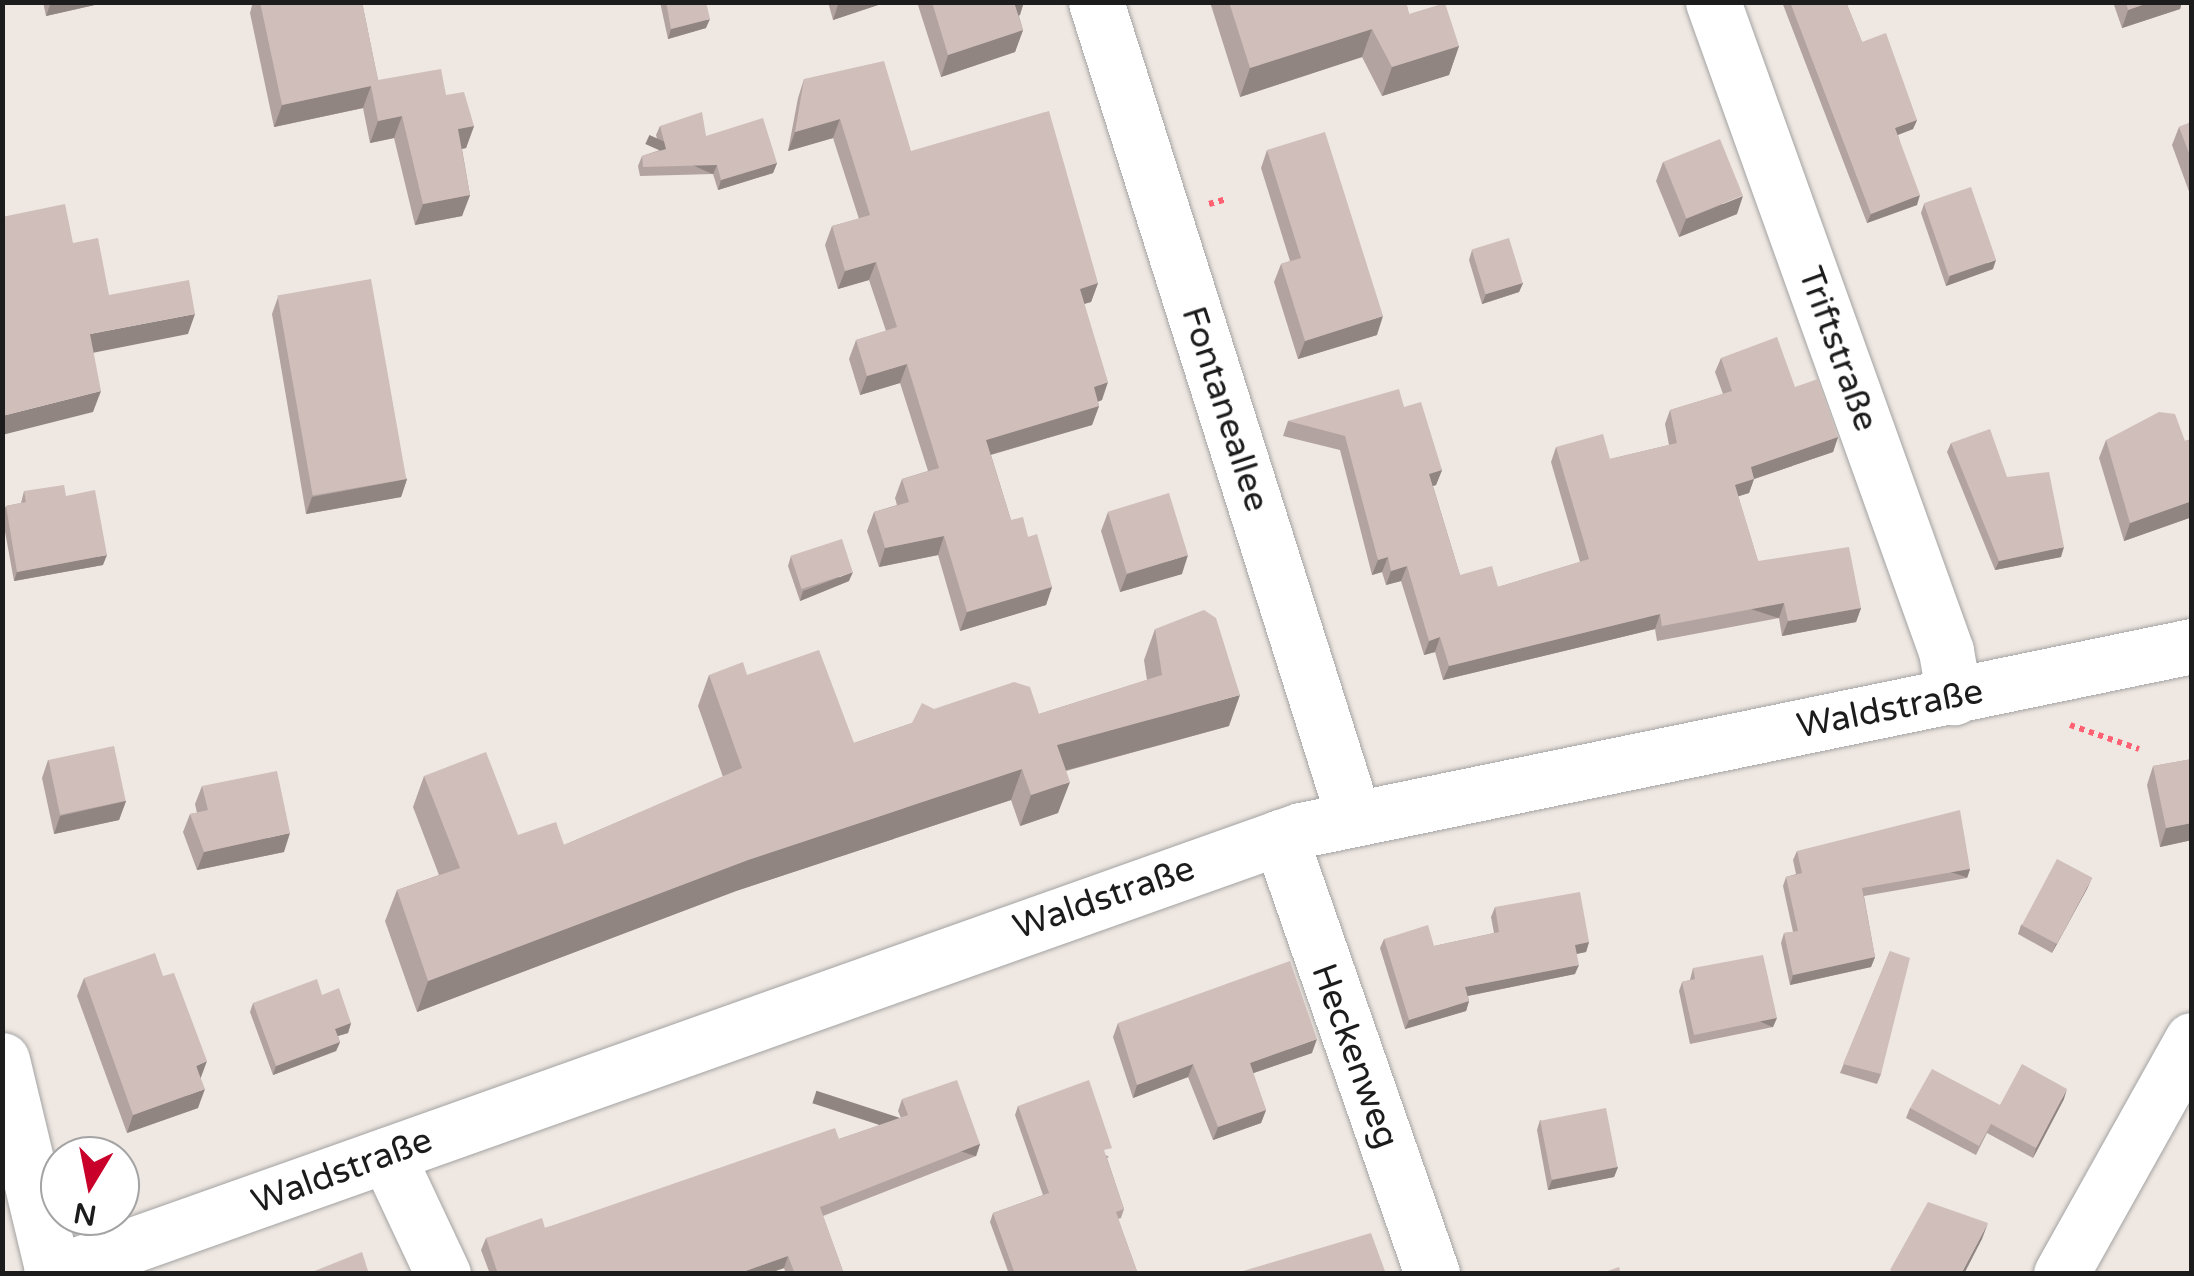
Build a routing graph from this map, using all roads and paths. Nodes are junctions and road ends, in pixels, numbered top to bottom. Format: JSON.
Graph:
{"nodes":[{"id":1,"x":1096,"y":2,"type":"edge"},
{"id":2,"x":1713,"y":2,"type":"edge"},
{"id":3,"x":2192,"y":646,"type":"edge"},
{"id":4,"x":1954,"y":697,"type":"junction"},
{"id":5,"x":1354,"y":815,"type":"junction"},
{"id":6,"x":1280,"y":837,"type":"junction"},
{"id":7,"x":2192,"y":1040,"type":"edge"},
{"id":8,"x":2,"y":1060,"type":"edge"},
{"id":9,"x":387,"y":1155,"type":"junction"},
{"id":10,"x":52,"y":1273,"type":"edge"},
{"id":11,"x":442,"y":1274,"type":"edge"},
{"id":12,"x":1432,"y":1274,"type":"edge"},
{"id":13,"x":2061,"y":1274,"type":"edge"}],
"edges":[{"from":1,"to":5,"type":"street","name":"Fontaneallee"},
{"from":2,"to":4,"type":"street","name":"Triftstraße"},
{"from":3,"to":4,"type":"street","name":"Waldstraße"},
{"from":4,"to":5,"type":"street","name":"Waldstraße"},
{"from":5,"to":6,"type":"street","name":"Waldstraße"},
{"from":6,"to":9,"type":"street","name":"Waldstraße"},
{"from":6,"to":12,"type":"street","name":"Heckenweg"},
{"from":7,"to":13,"type":"street"},
{"from":8,"to":10,"type":"street"},
{"from":9,"to":10,"type":"street","name":"Waldstraße"},
{"from":9,"to":11,"type":"street"}]}
